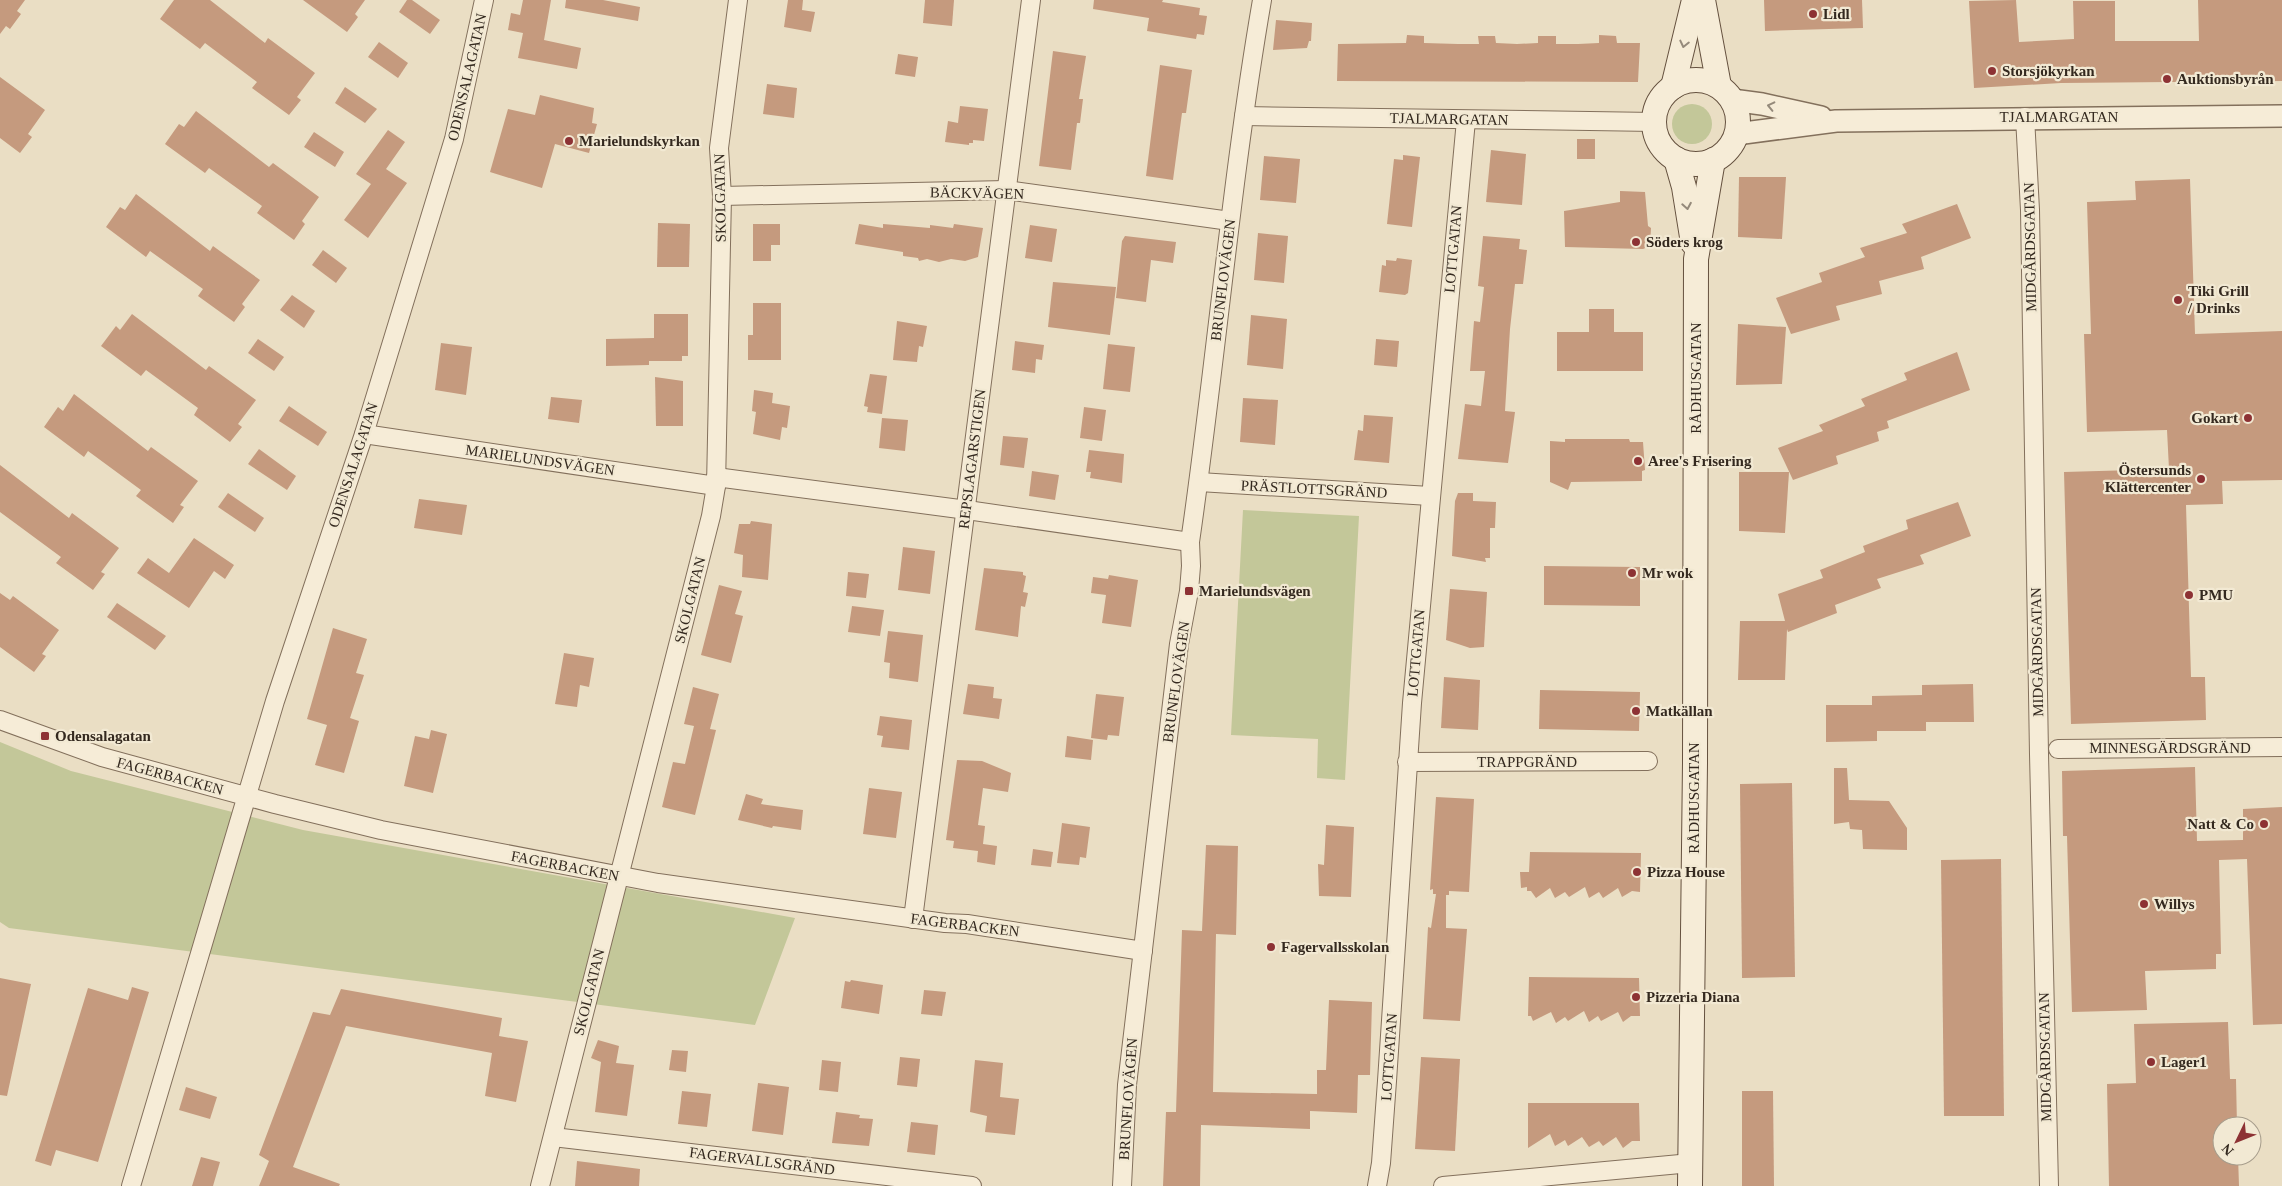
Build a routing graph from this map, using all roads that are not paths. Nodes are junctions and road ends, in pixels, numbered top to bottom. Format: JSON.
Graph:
{"nodes":[{"id":1,"x":484,"y":0,"type":"edge"},
{"id":2,"x":738,"y":0,"type":"edge"},
{"id":3,"x":1031,"y":0,"type":"edge"},
{"id":4,"x":1262,"y":0,"type":"edge"},
{"id":5,"x":1694,"y":0,"type":"edge"},
{"id":6,"x":1703,"y":0,"type":"edge"},
{"id":7,"x":1673,"y":87,"type":"junction"},
{"id":8,"x":1725,"y":93,"type":"junction"},
{"id":9,"x":1244,"y":116,"type":"junction"},
{"id":10,"x":2282,"y":116,"type":"edge"},
{"id":11,"x":2025,"y":118,"type":"junction"},
{"id":12,"x":1466,"y":120,"type":"junction"},
{"id":13,"x":1836,"y":121,"type":"junction"},
{"id":14,"x":1655,"y":122,"type":"junction"},
{"id":15,"x":1736,"y":134,"type":"junction"},
{"id":16,"x":1676,"y":159,"type":"junction"},
{"id":17,"x":1713,"y":160,"type":"junction"},
{"id":18,"x":1006,"y":190,"type":"junction"},
{"id":19,"x":722,"y":196,"type":"junction"},
{"id":20,"x":1230,"y":221,"type":"junction"},
{"id":21,"x":1696,"y":259,"type":"junction"},
{"id":22,"x":364,"y":434,"type":"junction"},
{"id":23,"x":716,"y":482,"type":"junction"},
{"id":24,"x":1199,"y":482,"type":"junction"},
{"id":25,"x":1430,"y":496,"type":"junction"},
{"id":26,"x":966,"y":510,"type":"junction"},
{"id":27,"x":1190,"y":542,"type":"junction"},
{"id":28,"x":0,"y":720,"type":"edge"},
{"id":29,"x":2282,"y":747,"type":"edge"},
{"id":30,"x":2058,"y":748,"type":"dead end"},
{"id":31,"x":1648,"y":761,"type":"dead end"},
{"id":32,"x":1407,"y":762,"type":"junction"},
{"id":33,"x":248,"y":797,"type":"junction"},
{"id":34,"x":619,"y":877,"type":"junction"},
{"id":35,"x":913,"y":918,"type":"junction"},
{"id":36,"x":1143,"y":951,"type":"junction"},
{"id":37,"x":553,"y":1137,"type":"junction"},
{"id":38,"x":1691,"y":1175,"type":"edge"},
{"id":39,"x":131,"y":1186,"type":"edge"},
{"id":40,"x":540,"y":1186,"type":"edge"},
{"id":41,"x":972,"y":1186,"type":"edge"},
{"id":42,"x":1122,"y":1186,"type":"edge"},
{"id":43,"x":1377,"y":1186,"type":"edge"},
{"id":44,"x":1443,"y":1186,"type":"edge"},
{"id":45,"x":2049,"y":1186,"type":"edge"}],
"edges":[{"from":1,"to":22,"type":"street","name":"ODENSALAGATAN"},
{"from":2,"to":19,"type":"street","name":"SKOLGATAN"},
{"from":3,"to":18,"type":"street","name":"REPSLAGARSTIGEN"},
{"from":4,"to":9,"type":"street","name":"BRUNFLOVÄGEN"},
{"from":5,"to":7,"type":"main road","one_way":true},
{"from":6,"to":8,"type":"main road"},
{"from":7,"to":8,"type":"main road"},
{"from":7,"to":14,"type":"main road"},
{"from":13,"to":8,"type":"street","name":"TJALMARGATAN","one_way":true},
{"from":8,"to":15,"type":"main road"},
{"from":9,"to":12,"type":"street","name":"TJALMARGATAN"},
{"from":9,"to":20,"type":"street","name":"BRUNFLOVÄGEN"},
{"from":10,"to":11,"type":"street","name":"TJALMARGATAN"},
{"from":11,"to":13,"type":"street","name":"TJALMARGATAN"},
{"from":11,"to":45,"type":"street","name":"MIDGÅRDSGATAN"},
{"from":12,"to":14,"type":"street","name":"TJALMARGATAN"},
{"from":12,"to":25,"type":"street","name":"LOTTGATAN"},
{"from":13,"to":15,"type":"street","name":"TJALMARGATAN"},
{"from":14,"to":16,"type":"main road"},
{"from":15,"to":17,"type":"main road"},
{"from":16,"to":17,"type":"main road"},
{"from":16,"to":21,"type":"main road","name":"RÅDHUSGATAN","one_way":true},
{"from":17,"to":21,"type":"main road","name":"RÅDHUSGATAN"},
{"from":18,"to":19,"type":"street","name":"BÄCKVÄGEN"},
{"from":18,"to":20,"type":"street","name":"BÄCKVÄGEN"},
{"from":18,"to":26,"type":"street","name":"REPSLAGARSTIGEN"},
{"from":19,"to":23,"type":"street","name":"SKOLGATAN"},
{"from":20,"to":24,"type":"street","name":"BRUNFLOVÄGEN"},
{"from":21,"to":38,"type":"main road","name":"RÅDHUSGATAN"},
{"from":22,"to":23,"type":"street","name":"MARIELUNDSVÄGEN"},
{"from":22,"to":33,"type":"street","name":"ODENSALAGATAN"},
{"from":23,"to":26,"type":"street","name":"MARIELUNDSVÄGEN"},
{"from":23,"to":34,"type":"street","name":"SKOLGATAN"},
{"from":24,"to":25,"type":"street","name":"PRÄSTLOTTSGRÄND"},
{"from":24,"to":27,"type":"street","name":"BRUNFLOVÄGEN"},
{"from":25,"to":32,"type":"street","name":"LOTTGATAN"},
{"from":26,"to":27,"type":"street","name":"MARIELUNDSVÄGEN"},
{"from":26,"to":35,"type":"street","name":"REPSLAGARSTIGEN"},
{"from":27,"to":36,"type":"street","name":"BRUNFLOVÄGEN"},
{"from":28,"to":33,"type":"street","name":"FAGERBACKEN"},
{"from":29,"to":30,"type":"street","name":"MINNESGÄRDSGRÄND"},
{"from":31,"to":32,"type":"street","name":"TRAPPGRÄND"},
{"from":32,"to":43,"type":"street","name":"LOTTGATAN"},
{"from":33,"to":34,"type":"street","name":"FAGERBACKEN"},
{"from":33,"to":39,"type":"street","name":"ODENSALAGATAN"},
{"from":34,"to":35,"type":"street","name":"FAGERBACKEN"},
{"from":34,"to":37,"type":"street","name":"SKOLGATAN"},
{"from":35,"to":36,"type":"street","name":"FAGERBACKEN"},
{"from":36,"to":42,"type":"street","name":"BRUNFLOVÄGEN"},
{"from":37,"to":40,"type":"street","name":"SKOLGATAN"},
{"from":37,"to":41,"type":"street","name":"FAGERVALLSGRÄND"},
{"from":38,"to":44,"type":"street"}]}
